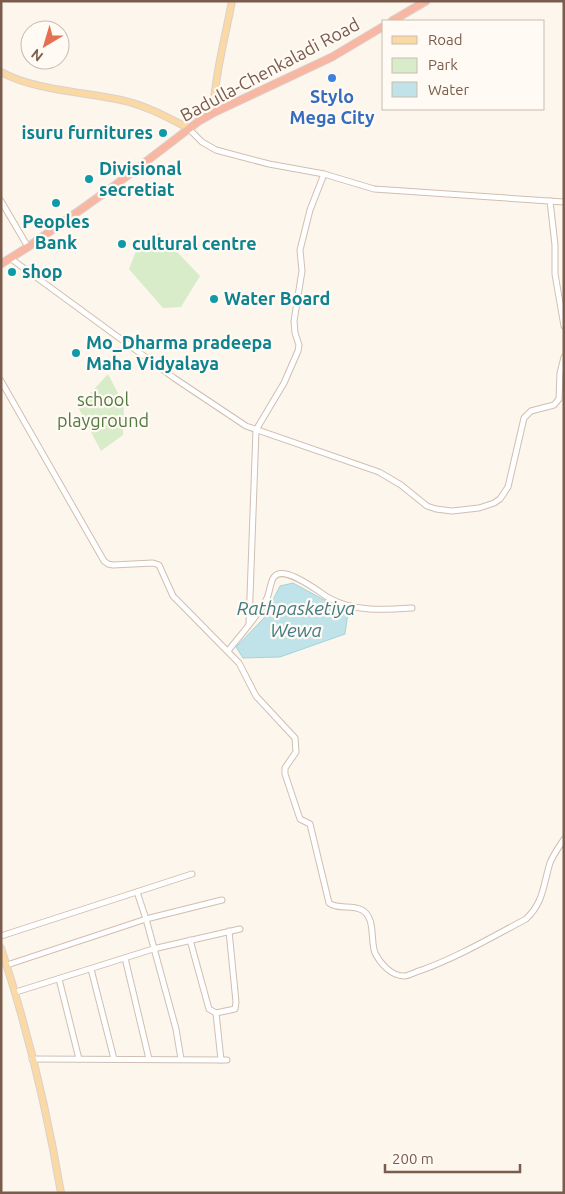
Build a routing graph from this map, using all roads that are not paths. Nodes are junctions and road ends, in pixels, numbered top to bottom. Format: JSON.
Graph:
{"nodes":[{"id":1,"x":232,"y":1,"type":"edge"},
{"id":2,"x":426,"y":1,"type":"edge"},
{"id":3,"x":394,"y":20,"type":"edge"},
{"id":4,"x":382,"y":27,"type":"edge"},
{"id":5,"x":2,"y":75,"type":"edge"},
{"id":6,"x":213,"y":112,"type":"junction"},
{"id":7,"x":188,"y":128,"type":"junction"},
{"id":8,"x":324,"y":174,"type":"junction"},
{"id":9,"x":1,"y":201,"type":"edge"},
{"id":10,"x":550,"y":201,"type":"junction"},
{"id":11,"x":564,"y":202,"type":"edge"},
{"id":12,"x":28,"y":247,"type":"junction"},
{"id":13,"x":10,"y":258,"type":"junction"},
{"id":14,"x":1,"y":264,"type":"edge"},
{"id":15,"x":564,"y":326,"type":"edge"},
{"id":16,"x":564,"y":356,"type":"edge"},
{"id":17,"x":1,"y":381,"type":"edge"},
{"id":18,"x":257,"y":431,"type":"junction"},
{"id":19,"x":412,"y":608,"type":"dead end"},
{"id":20,"x":249,"y":624,"type":"junction"},
{"id":21,"x":228,"y":651,"type":"junction"},
{"id":22,"x":564,"y":839,"type":"edge"},
{"id":23,"x":192,"y":874,"type":"dead end"},
{"id":24,"x":137,"y":892,"type":"junction"},
{"id":25,"x":222,"y":900,"type":"dead end"},
{"id":26,"x":146,"y":919,"type":"junction"},
{"id":27,"x":240,"y":928,"type":"dead end"},
{"id":28,"x":229,"y":931,"type":"junction"},
{"id":29,"x":1,"y":936,"type":"edge"},
{"id":30,"x":190,"y":940,"type":"junction"},
{"id":31,"x":1,"y":948,"type":"edge"},
{"id":32,"x":153,"y":949,"type":"junction"},
{"id":33,"x":124,"y":958,"type":"junction"},
{"id":34,"x":7,"y":965,"type":"junction"},
{"id":35,"x":91,"y":969,"type":"junction"},
{"id":36,"x":60,"y":979,"type":"junction"},
{"id":37,"x":16,"y":992,"type":"junction"},
{"id":38,"x":216,"y":1013,"type":"junction"},
{"id":39,"x":32,"y":1059,"type":"junction"},
{"id":40,"x":78,"y":1059,"type":"junction"},
{"id":41,"x":114,"y":1059,"type":"junction"},
{"id":42,"x":149,"y":1059,"type":"junction"},
{"id":43,"x":181,"y":1059,"type":"junction"},
{"id":44,"x":60,"y":1193,"type":"edge"}],
"edges":[{"from":1,"to":6,"type":"main road"},
{"from":2,"to":3,"type":"highway"},
{"from":4,"to":6,"type":"highway","name":"Badulla-Chenkaladi Road"},
{"from":5,"to":7,"type":"main road"},
{"from":6,"to":7,"type":"highway","name":"Badulla-Chenkaladi Road"},
{"from":7,"to":8,"type":"street"},
{"from":7,"to":12,"type":"highway","name":"Badulla-Chenkaladi Road"},
{"from":8,"to":10,"type":"street"},
{"from":8,"to":18,"type":"street"},
{"from":9,"to":12,"type":"street"},
{"from":10,"to":11,"type":"street"},
{"from":10,"to":15,"type":"street"},
{"from":12,"to":13,"type":"highway","name":"Badulla-Chenkaladi Road"},
{"from":13,"to":14,"type":"highway","name":"Badulla-Chenkaladi Road"},
{"from":13,"to":18,"type":"street"},
{"from":16,"to":18,"type":"street"},
{"from":17,"to":21,"type":"street"},
{"from":18,"to":20,"type":"street"},
{"from":19,"to":20,"type":"street"},
{"from":20,"to":21,"type":"street"},
{"from":21,"to":22,"type":"street"},
{"from":23,"to":24,"type":"street"},
{"from":24,"to":26,"type":"street"},
{"from":24,"to":29,"type":"street"},
{"from":25,"to":26,"type":"street"},
{"from":26,"to":32,"type":"street"},
{"from":26,"to":34,"type":"street"},
{"from":27,"to":28,"type":"street"},
{"from":28,"to":30,"type":"street"},
{"from":28,"to":38,"type":"street"},
{"from":30,"to":32,"type":"street"},
{"from":30,"to":38,"type":"street"},
{"from":31,"to":34,"type":"main road"},
{"from":32,"to":33,"type":"street"},
{"from":32,"to":43,"type":"street"},
{"from":33,"to":35,"type":"street"},
{"from":33,"to":42,"type":"street"},
{"from":34,"to":37,"type":"main road"},
{"from":35,"to":36,"type":"street"},
{"from":35,"to":41,"type":"street"},
{"from":36,"to":37,"type":"street"},
{"from":36,"to":40,"type":"street"},
{"from":37,"to":39,"type":"main road"},
{"from":38,"to":43,"type":"street"},
{"from":39,"to":40,"type":"street"},
{"from":39,"to":44,"type":"main road"},
{"from":40,"to":41,"type":"street"},
{"from":41,"to":42,"type":"street"},
{"from":42,"to":43,"type":"street"}]}
